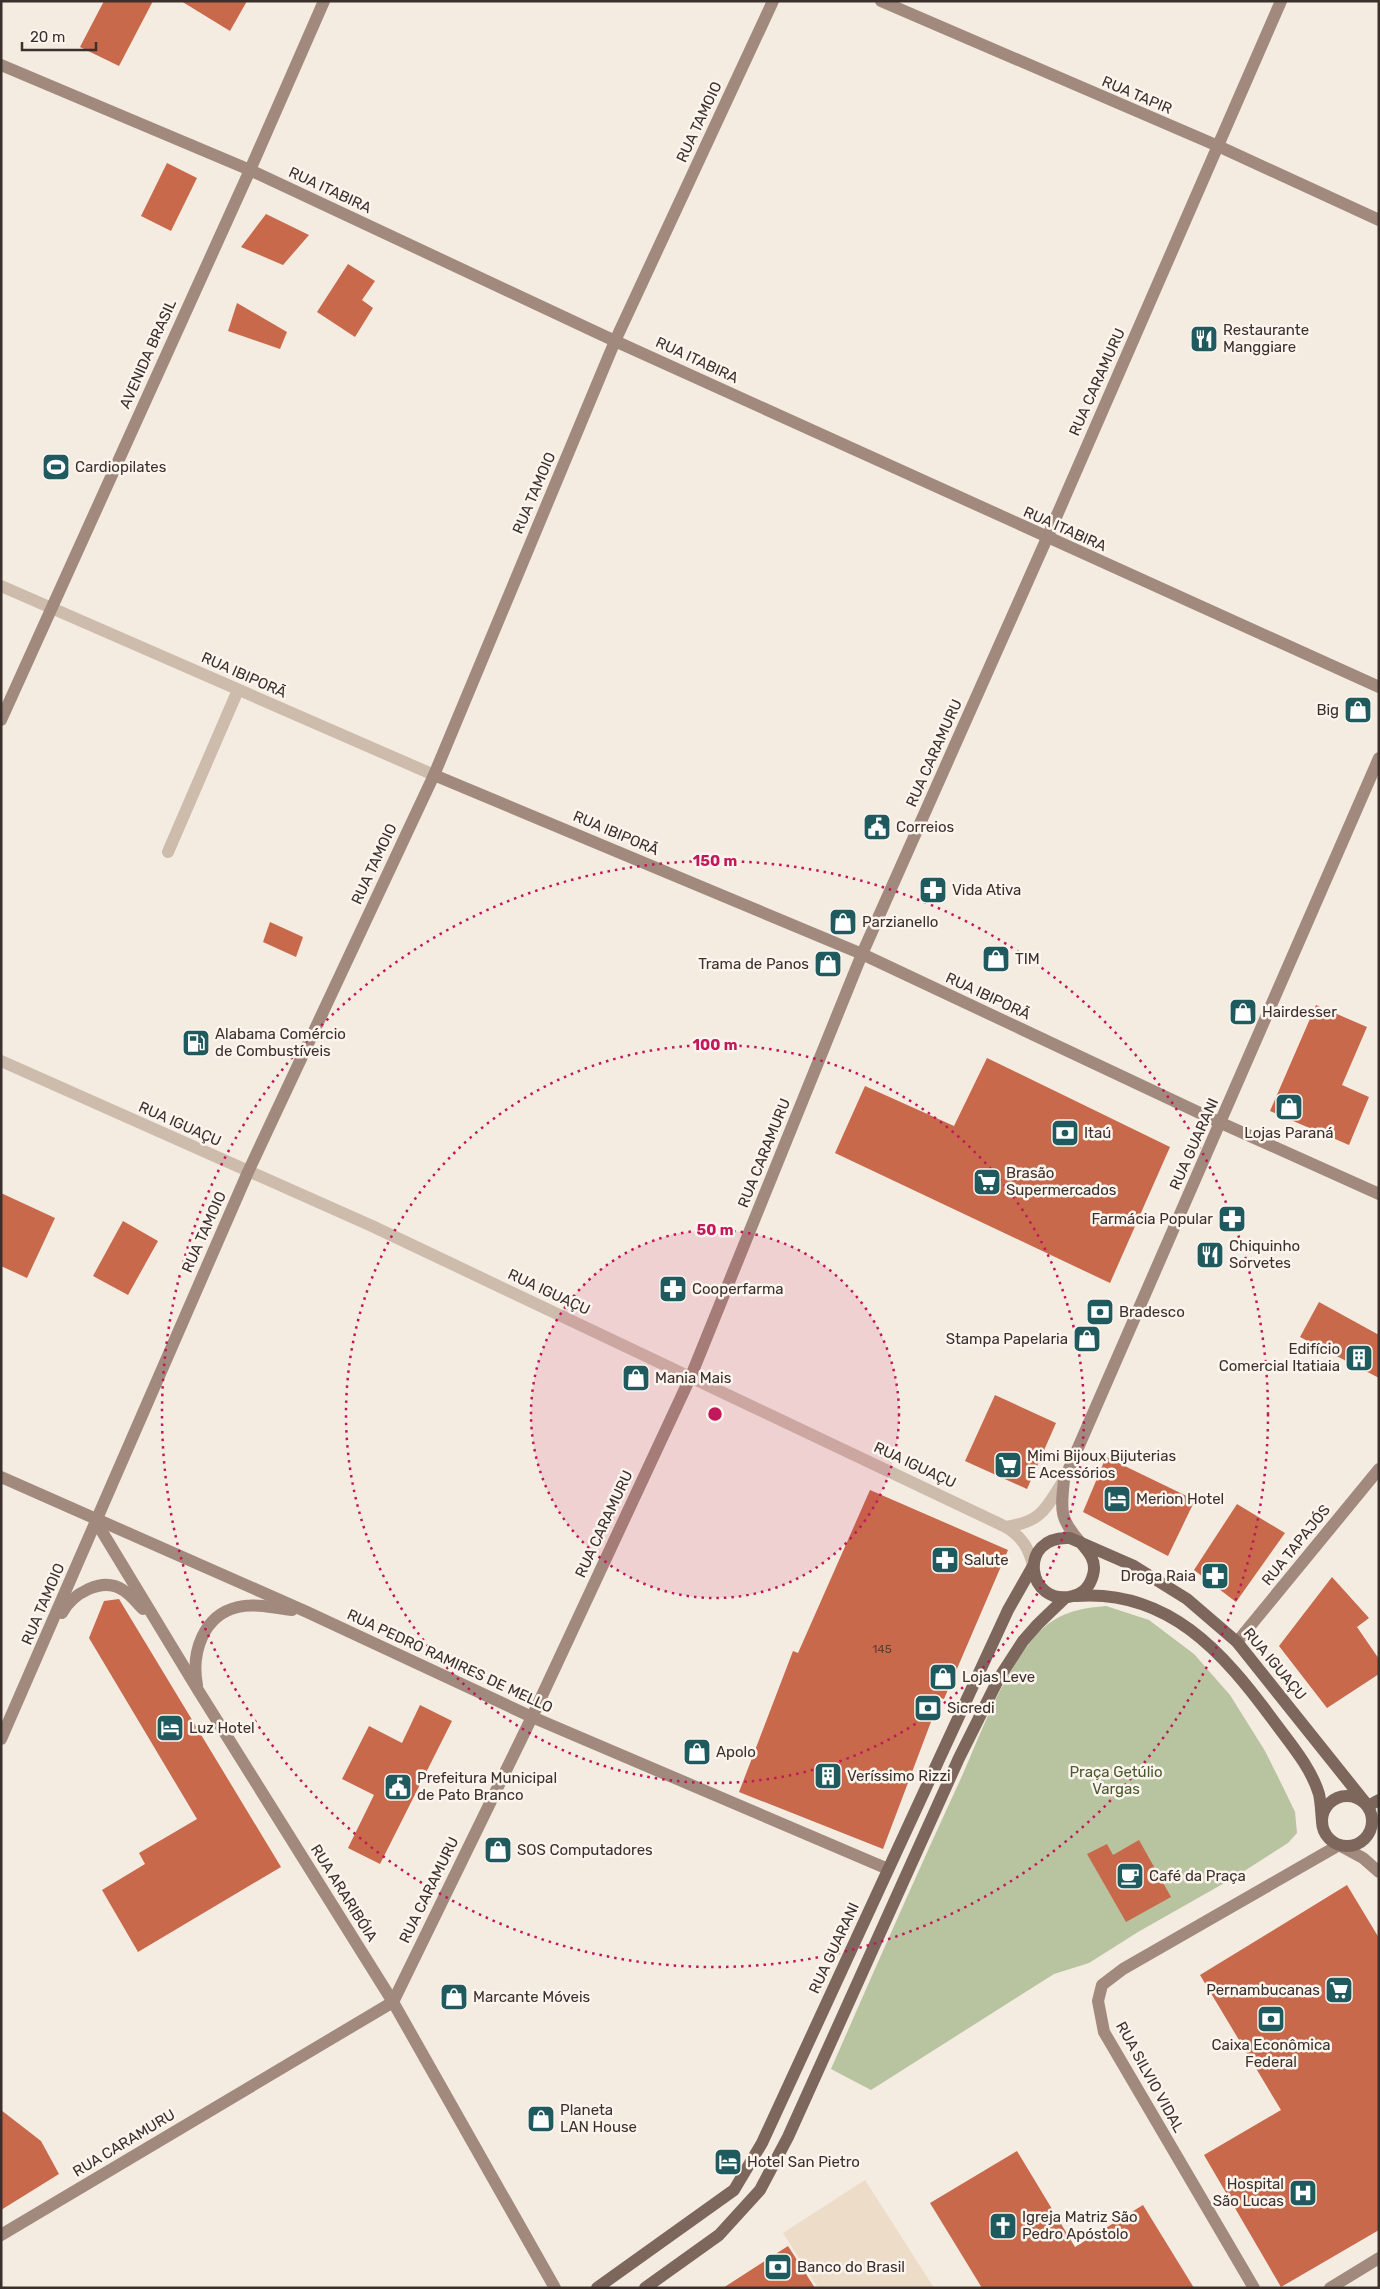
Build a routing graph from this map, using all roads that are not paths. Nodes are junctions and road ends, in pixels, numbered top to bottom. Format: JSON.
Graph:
{"nodes":[{"id":1,"x":324,"y":1,"type":"edge"},
{"id":2,"x":773,"y":1,"type":"edge"},
{"id":3,"x":881,"y":1,"type":"edge"},
{"id":4,"x":1281,"y":1,"type":"edge"},
{"id":5,"x":1,"y":65,"type":"edge"},
{"id":6,"x":1218,"y":146,"type":"junction"},
{"id":7,"x":250,"y":170,"type":"junction"},
{"id":8,"x":1379,"y":220,"type":"edge"},
{"id":9,"x":615,"y":341,"type":"junction"},
{"id":10,"x":1047,"y":538,"type":"junction"},
{"id":11,"x":1,"y":586,"type":"edge"},
{"id":12,"x":51,"y":608,"type":"junction"},
{"id":13,"x":1379,"y":687,"type":"edge"},
{"id":14,"x":238,"y":690,"type":"junction"},
{"id":15,"x":1,"y":720,"type":"edge"},
{"id":16,"x":1379,"y":758,"type":"edge"},
{"id":17,"x":434,"y":774,"type":"junction"},
{"id":18,"x":168,"y":852,"type":"dead end"},
{"id":19,"x":862,"y":954,"type":"junction"},
{"id":20,"x":1,"y":1061,"type":"edge"},
{"id":21,"x":1221,"y":1123,"type":"junction"},
{"id":22,"x":248,"y":1172,"type":"junction"},
{"id":23,"x":1379,"y":1194,"type":"edge"},
{"id":24,"x":690,"y":1376,"type":"junction"},
{"id":25,"x":1379,"y":1469,"type":"edge"},
{"id":26,"x":1,"y":1477,"type":"edge"},
{"id":27,"x":1064,"y":1480,"type":"junction"},
{"id":28,"x":95,"y":1520,"type":"junction"},
{"id":29,"x":1006,"y":1527,"type":"junction"},
{"id":30,"x":1080,"y":1542,"type":"junction"},
{"id":31,"x":1033,"y":1566,"type":"junction"},
{"id":32,"x":1071,"y":1597,"type":"junction"},
{"id":33,"x":307,"y":1612,"type":"junction"},
{"id":34,"x":1238,"y":1642,"type":"junction"},
{"id":35,"x":171,"y":1645,"type":"junction"},
{"id":36,"x":42,"y":1650,"type":"junction"},
{"id":37,"x":198,"y":1690,"type":"junction"},
{"id":38,"x":532,"y":1718,"type":"junction"},
{"id":39,"x":1,"y":1739,"type":"edge"},
{"id":40,"x":1373,"y":1803,"type":"edge"},
{"id":41,"x":1322,"y":1821,"type":"junction"},
{"id":42,"x":1375,"y":1827,"type":"edge"},
{"id":43,"x":1339,"y":1845,"type":"junction"},
{"id":44,"x":888,"y":1869,"type":"junction"},
{"id":45,"x":1379,"y":1872,"type":"edge"},
{"id":46,"x":393,"y":2002,"type":"junction"},
{"id":47,"x":1,"y":2235,"type":"edge"},
{"id":48,"x":1379,"y":2258,"type":"edge"},
{"id":49,"x":555,"y":2288,"type":"edge"},
{"id":50,"x":597,"y":2288,"type":"edge"},
{"id":51,"x":645,"y":2288,"type":"edge"},
{"id":52,"x":1254,"y":2288,"type":"edge"},
{"id":53,"x":1330,"y":2288,"type":"edge"}],
"edges":[{"from":1,"to":7,"type":"street","name":"AVENIDA BRASIL"},
{"from":2,"to":9,"type":"street","name":"RUA TAMOIO"},
{"from":3,"to":6,"type":"street","name":"RUA TAPIR"},
{"from":4,"to":6,"type":"street","name":"RUA CARAMURU"},
{"from":5,"to":7,"type":"street","name":"RUA ITABIRA"},
{"from":6,"to":8,"type":"street","name":"RUA TAPIR"},
{"from":6,"to":10,"type":"street","name":"RUA CARAMURU"},
{"from":7,"to":9,"type":"street","name":"RUA ITABIRA"},
{"from":7,"to":12,"type":"street","name":"AVENIDA BRASIL"},
{"from":9,"to":10,"type":"street","name":"RUA ITABIRA"},
{"from":9,"to":17,"type":"street","name":"RUA TAMOIO"},
{"from":10,"to":13,"type":"street","name":"RUA ITABIRA"},
{"from":10,"to":19,"type":"street","name":"RUA CARAMURU"},
{"from":11,"to":12,"type":"street","name":"RUA IBIPORÃ"},
{"from":12,"to":14,"type":"street","name":"RUA IBIPORÃ"},
{"from":12,"to":15,"type":"street","name":"AVENIDA BRASIL"},
{"from":14,"to":17,"type":"street","name":"RUA IBIPORÃ"},
{"from":14,"to":18,"type":"street"},
{"from":16,"to":21,"type":"street","name":"RUA GUARANI"},
{"from":17,"to":19,"type":"street","name":"RUA IBIPORÃ"},
{"from":17,"to":22,"type":"street","name":"RUA TAMOIO"},
{"from":19,"to":21,"type":"street","name":"RUA IBIPORÃ"},
{"from":19,"to":24,"type":"street","name":"RUA CARAMURU"},
{"from":20,"to":22,"type":"street","name":"RUA IGUAÇU"},
{"from":21,"to":23,"type":"street","name":"RUA IBIPORÃ"},
{"from":21,"to":27,"type":"street","name":"RUA GUARANI"},
{"from":22,"to":24,"type":"street","name":"RUA IGUAÇU"},
{"from":22,"to":28,"type":"street","name":"RUA TAMOIO"},
{"from":24,"to":29,"type":"street","name":"RUA IGUAÇU"},
{"from":24,"to":38,"type":"street","name":"RUA CARAMURU"},
{"from":25,"to":34,"type":"street","name":"RUA TAPAJÓS"},
{"from":26,"to":28,"type":"street","name":"RUA PEDRO RAMIRES DE MELLO"},
{"from":27,"to":29,"type":"street"},
{"from":27,"to":30,"type":"street","name":"RUA GUARANI"},
{"from":28,"to":33,"type":"street","name":"RUA PEDRO RAMIRES DE MELLO"},
{"from":28,"to":35,"type":"street","name":"RUA ARARIBÓIA"},
{"from":28,"to":36,"type":"street","name":"RUA TAMOIO"},
{"from":29,"to":31,"type":"street","name":"RUA IGUAÇU"},
{"from":30,"to":31,"type":"main road"},
{"from":30,"to":32,"type":"main road"},
{"from":30,"to":34,"type":"main road","name":"RUA IGUAÇU"},
{"from":31,"to":32,"type":"main road"},
{"from":31,"to":44,"type":"main road","name":"RUA GUARANI"},
{"from":32,"to":41,"type":"main road"},
{"from":32,"to":51,"type":"main road"},
{"from":33,"to":37,"type":"street"},
{"from":33,"to":38,"type":"street","name":"RUA PEDRO RAMIRES DE MELLO"},
{"from":34,"to":40,"type":"main road","name":"RUA IGUAÇU"},
{"from":35,"to":36,"type":"street"},
{"from":35,"to":37,"type":"street","name":"RUA ARARIBÓIA"},
{"from":36,"to":39,"type":"street","name":"RUA TAMOIO"},
{"from":37,"to":46,"type":"street","name":"RUA ARARIBÓIA"},
{"from":38,"to":44,"type":"street","name":"RUA PEDRO RAMIRES DE MELLO"},
{"from":38,"to":46,"type":"street","name":"RUA CARAMURU"},
{"from":40,"to":41,"type":"main road"},
{"from":40,"to":42,"type":"main road"},
{"from":41,"to":43,"type":"main road"},
{"from":42,"to":43,"type":"main road"},
{"from":43,"to":45,"type":"street"},
{"from":43,"to":52,"type":"street","name":"RUA SILVIO VIDAL"},
{"from":44,"to":50,"type":"main road","name":"RUA GUARANI"},
{"from":46,"to":47,"type":"street","name":"RUA CARAMURU"},
{"from":46,"to":49,"type":"street","name":"RUA ARARIBÓIA"},
{"from":48,"to":53,"type":"street"}]}
